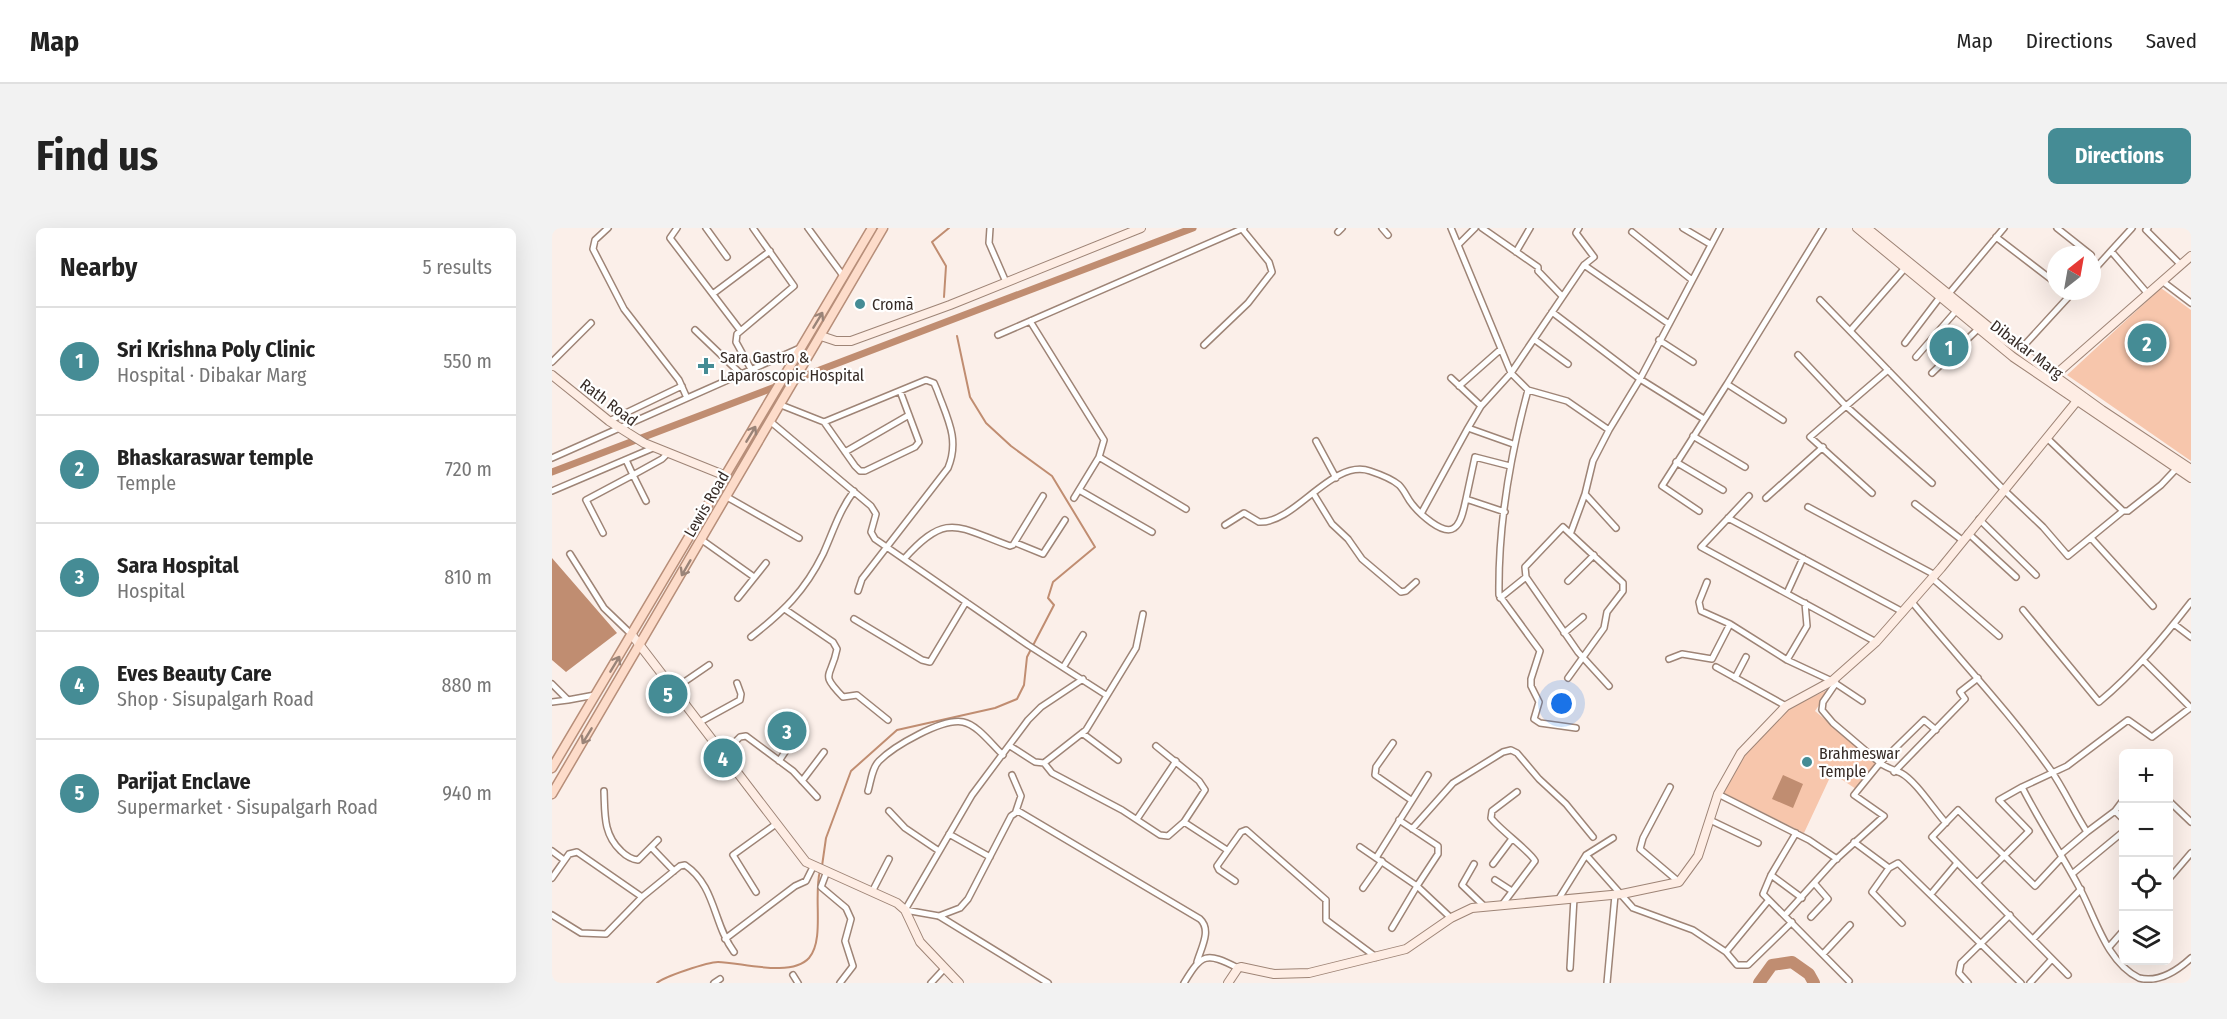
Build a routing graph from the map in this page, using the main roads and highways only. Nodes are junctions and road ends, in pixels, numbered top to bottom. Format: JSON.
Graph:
{"nodes":[{"id":1,"x":872,"y":228,"type":"edge"},
{"id":2,"x":883,"y":228,"type":"edge"},
{"id":3,"x":848,"y":280,"type":"junction"},
{"id":4,"x":726,"y":476,"type":"junction"},
{"id":5,"x":737,"y":481,"type":"junction"},
{"id":6,"x":552,"y":768,"type":"edge"},
{"id":7,"x":552,"y":794,"type":"edge"}],
"edges":[{"from":1,"to":3,"type":"main road","name":"Lewis Road"},
{"from":2,"to":3,"type":"main road","name":"Lewis Road"},
{"from":4,"to":3,"type":"main road","name":"Lewis Road","one_way":true},
{"from":3,"to":5,"type":"main road","name":"Lewis Road"},
{"from":4,"to":5,"type":"main road"},
{"from":6,"to":4,"type":"main road","name":"Lewis Road","one_way":true},
{"from":5,"to":7,"type":"main road","name":"Lewis Road","one_way":true}]}
